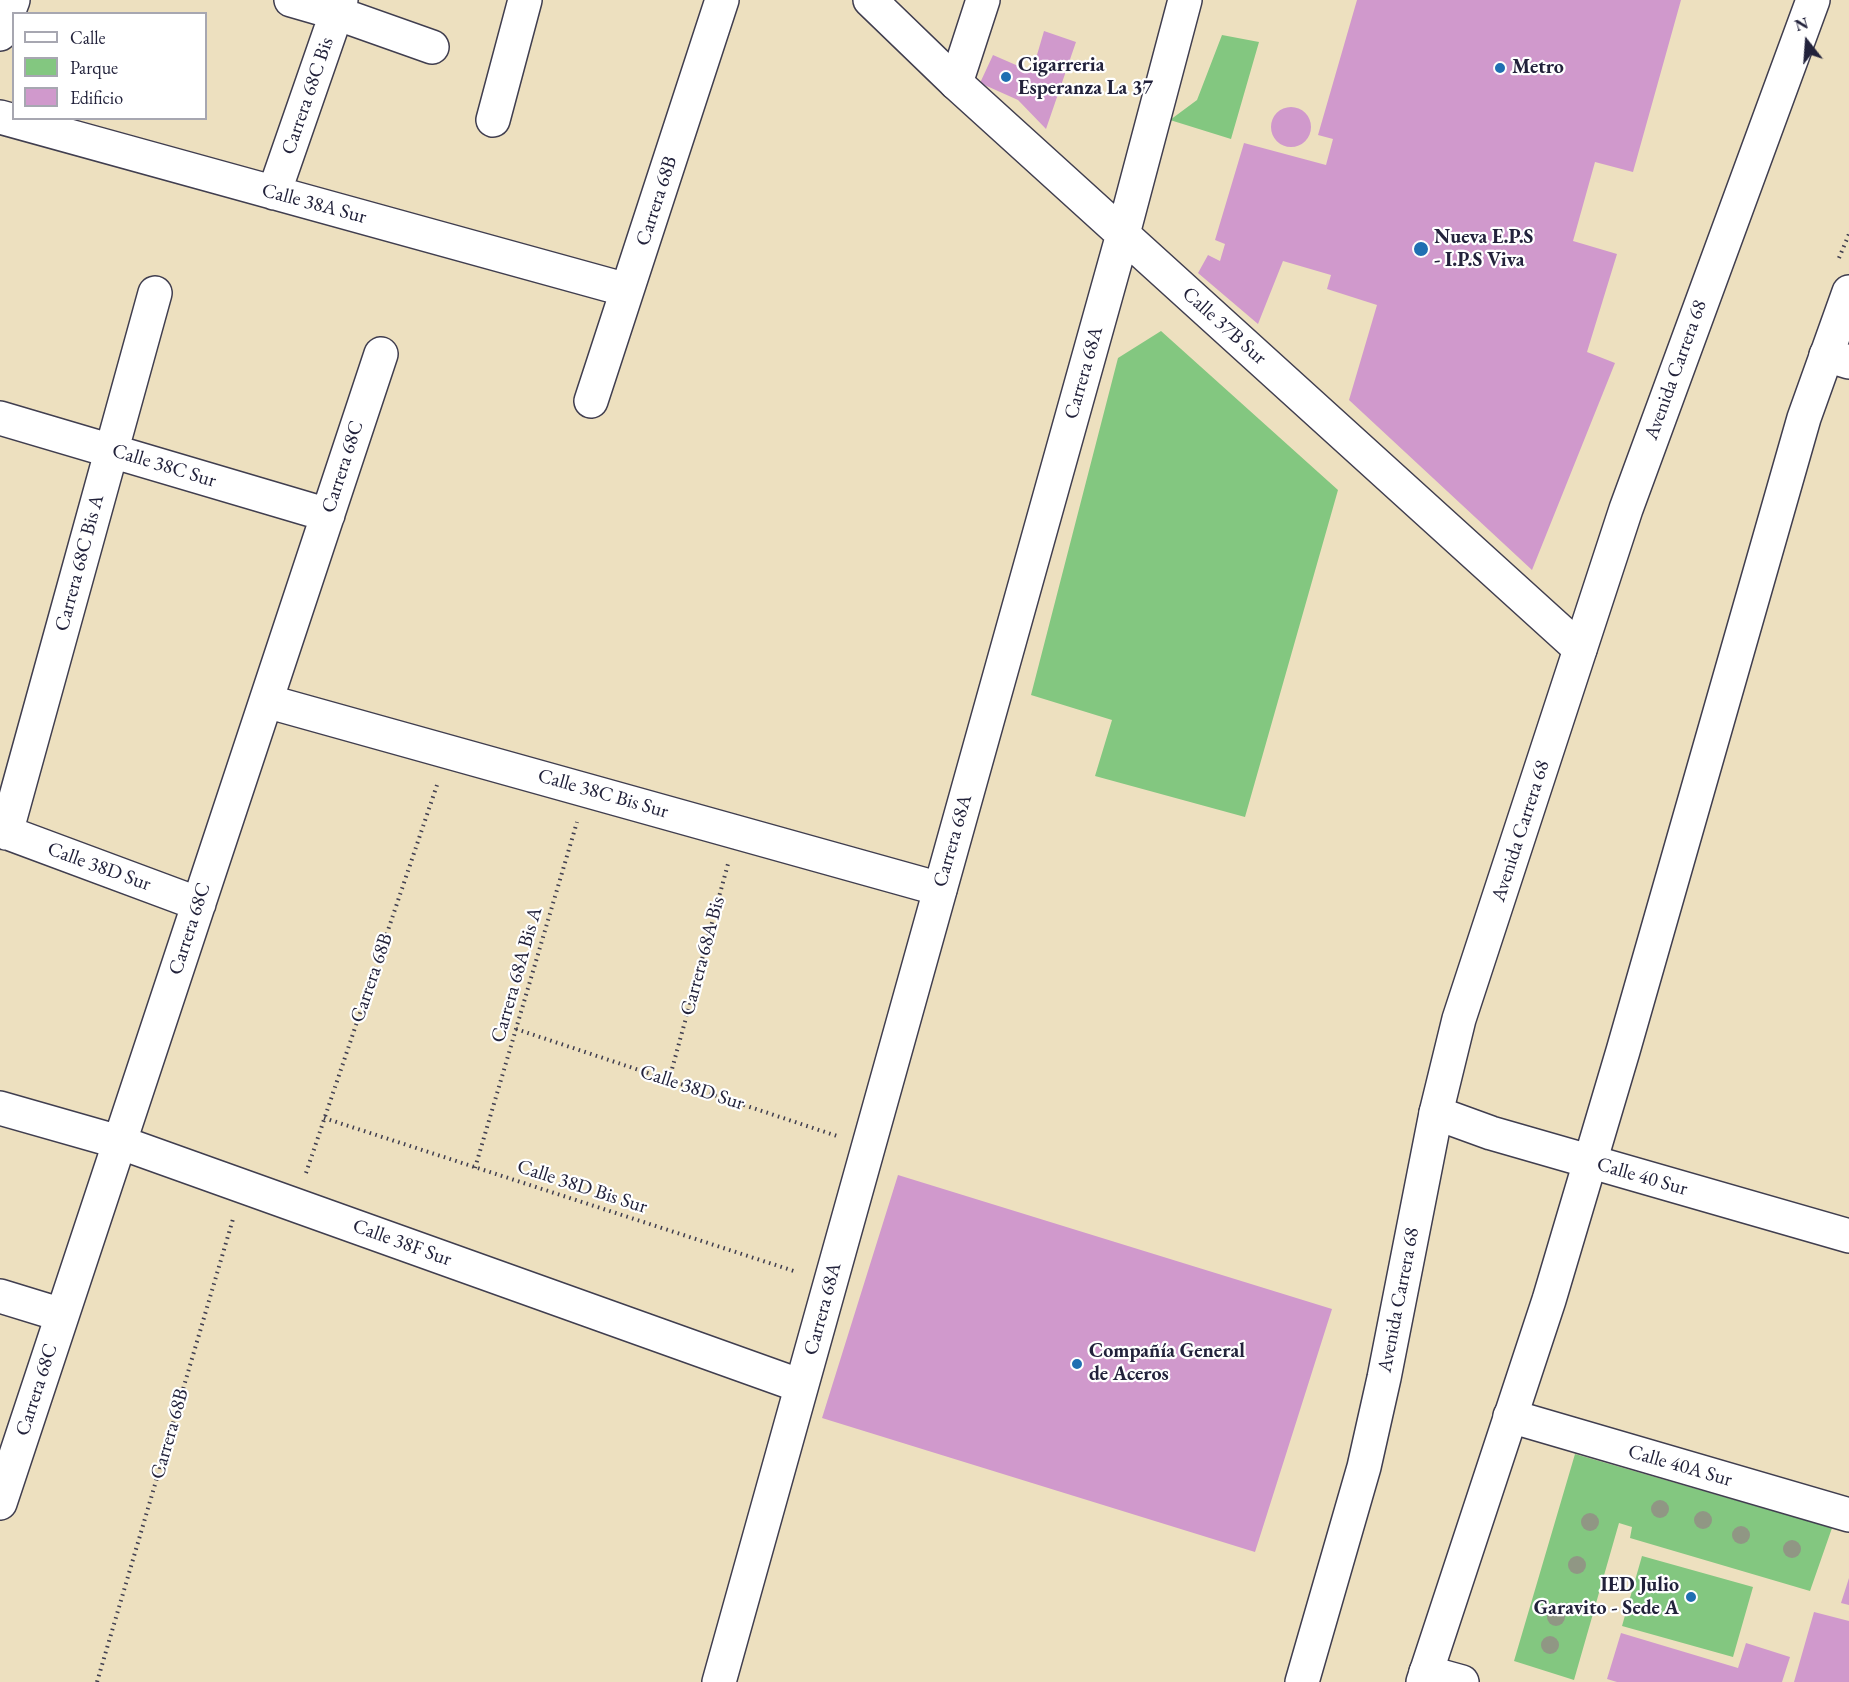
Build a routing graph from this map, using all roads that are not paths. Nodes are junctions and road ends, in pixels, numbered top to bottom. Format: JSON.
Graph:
{"nodes":[{"id":1,"x":13,"y":0,"type":"edge"},
{"id":2,"x":291,"y":0,"type":"edge"},
{"id":3,"x":525,"y":0,"type":"edge"},
{"id":4,"x":722,"y":0,"type":"edge"},
{"id":5,"x":870,"y":0,"type":"edge"},
{"id":6,"x":982,"y":0,"type":"edge"},
{"id":7,"x":1185,"y":0,"type":"edge"},
{"id":8,"x":1813,"y":0,"type":"edge"},
{"id":9,"x":338,"y":6,"type":"edge"},
{"id":10,"x":0,"y":34,"type":"edge"},
{"id":11,"x":432,"y":47,"type":"dead end"},
{"id":12,"x":956,"y":83,"type":"junction"},
{"id":13,"x":0,"y":117,"type":"edge"},
{"id":14,"x":493,"y":120,"type":"dead end"},
{"id":15,"x":274,"y":193,"type":"junction"},
{"id":16,"x":1123,"y":234,"type":"junction"},
{"id":17,"x":627,"y":291,"type":"junction"},
{"id":18,"x":1849,"y":292,"type":"edge"},
{"id":19,"x":155,"y":293,"type":"dead end"},
{"id":20,"x":381,"y":354,"type":"dead end"},
{"id":21,"x":1837,"y":359,"type":"edge"},
{"id":22,"x":591,"y":401,"type":"dead end"},
{"id":23,"x":0,"y":418,"type":"edge"},
{"id":24,"x":111,"y":451,"type":"junction"},
{"id":25,"x":328,"y":515,"type":"junction"},
{"id":26,"x":1580,"y":649,"type":"junction"},
{"id":27,"x":266,"y":700,"type":"junction"},
{"id":28,"x":3,"y":831,"type":"edge"},
{"id":29,"x":940,"y":889,"type":"junction"},
{"id":30,"x":199,"y":904,"type":"junction"},
{"id":31,"x":0,"y":1108,"type":"edge"},
{"id":32,"x":1436,"y":1113,"type":"junction"},
{"id":33,"x":119,"y":1142,"type":"junction"},
{"id":34,"x":1590,"y":1162,"type":"junction"},
{"id":35,"x":1849,"y":1236,"type":"edge"},
{"id":36,"x":0,"y":1296,"type":"edge"},
{"id":37,"x":62,"y":1315,"type":"junction"},
{"id":38,"x":801,"y":1386,"type":"junction"},
{"id":39,"x":1510,"y":1416,"type":"junction"},
{"id":40,"x":0,"y":1503,"type":"edge"},
{"id":41,"x":1849,"y":1515,"type":"edge"},
{"id":42,"x":1424,"y":1677,"type":"edge"},
{"id":43,"x":719,"y":1682,"type":"edge"},
{"id":44,"x":1302,"y":1682,"type":"edge"},
{"id":45,"x":1462,"y":1682,"type":"edge"}],
"edges":[{"from":1,"to":10,"type":"street"},
{"from":2,"to":9,"type":"street"},
{"from":3,"to":14,"type":"street"},
{"from":4,"to":17,"type":"street","name":"Carrera 68B"},
{"from":5,"to":12,"type":"street","name":"Calle 37B Sur"},
{"from":6,"to":12,"type":"street"},
{"from":7,"to":16,"type":"street","name":"Carrera 68A"},
{"from":8,"to":26,"type":"street","name":"Avenida Carrera 68"},
{"from":9,"to":11,"type":"street"},
{"from":9,"to":15,"type":"street","name":"Carrera 68C Bis"},
{"from":12,"to":16,"type":"street","name":"Calle 37B Sur"},
{"from":13,"to":15,"type":"street","name":"Calle 38A Sur"},
{"from":15,"to":17,"type":"street","name":"Calle 38A Sur"},
{"from":16,"to":26,"type":"street","name":"Calle 37B Sur"},
{"from":16,"to":29,"type":"street","name":"Carrera 68A"},
{"from":17,"to":22,"type":"street","name":"Carrera 68B"},
{"from":18,"to":21,"type":"street"},
{"from":19,"to":24,"type":"street","name":"Carrera 68C Bis A"},
{"from":20,"to":25,"type":"street","name":"Carrera 68C"},
{"from":21,"to":34,"type":"street"},
{"from":23,"to":24,"type":"street","name":"Calle 38C Sur"},
{"from":24,"to":25,"type":"street","name":"Calle 38C Sur"},
{"from":24,"to":28,"type":"street","name":"Carrera 68C Bis A"},
{"from":25,"to":27,"type":"street","name":"Carrera 68C"},
{"from":26,"to":32,"type":"street","name":"Avenida Carrera 68"},
{"from":27,"to":29,"type":"street","name":"Calle 38C Bis Sur"},
{"from":27,"to":30,"type":"street","name":"Carrera 68C"},
{"from":28,"to":30,"type":"street","name":"Calle 38D Sur"},
{"from":29,"to":38,"type":"street","name":"Carrera 68A"},
{"from":30,"to":33,"type":"street","name":"Carrera 68C"},
{"from":31,"to":33,"type":"street","name":"Calle 38F Sur"},
{"from":32,"to":34,"type":"street","name":"Calle 40 Sur"},
{"from":32,"to":44,"type":"street","name":"Avenida Carrera 68"},
{"from":33,"to":37,"type":"street","name":"Carrera 68C"},
{"from":33,"to":38,"type":"street","name":"Calle 38F Sur"},
{"from":34,"to":35,"type":"street","name":"Calle 40 Sur"},
{"from":34,"to":39,"type":"street"},
{"from":36,"to":37,"type":"street"},
{"from":37,"to":40,"type":"street","name":"Carrera 68C"},
{"from":38,"to":43,"type":"street","name":"Carrera 68A"},
{"from":39,"to":41,"type":"street","name":"Calle 40A Sur"},
{"from":39,"to":42,"type":"street"},
{"from":42,"to":45,"type":"street"}]}
